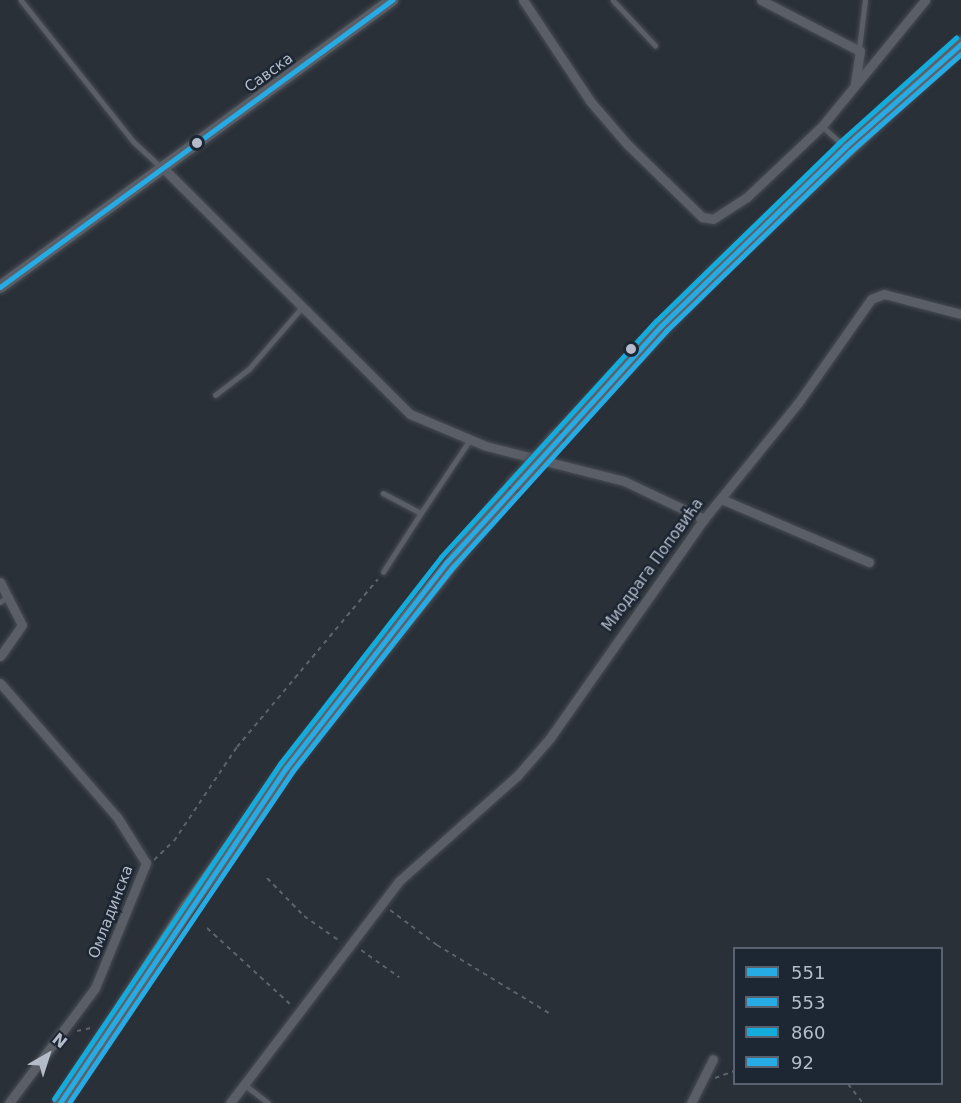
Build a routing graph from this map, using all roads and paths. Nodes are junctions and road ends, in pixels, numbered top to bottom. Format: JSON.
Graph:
{"nodes":[{"id":1,"x":21,"y":0,"type":"edge"},
{"id":2,"x":392,"y":0,"type":"edge"},
{"id":3,"x":523,"y":0,"type":"edge"},
{"id":4,"x":614,"y":0,"type":"edge"},
{"id":5,"x":761,"y":0,"type":"edge"},
{"id":6,"x":865,"y":0,"type":"edge"},
{"id":7,"x":925,"y":0,"type":"edge"},
{"id":8,"x":961,"y":44,"type":"edge"},
{"id":9,"x":655,"y":45,"type":"dead end"},
{"id":10,"x":860,"y":51,"type":"junction"},
{"id":11,"x":850,"y":94,"type":"junction"},
{"id":12,"x":822,"y":126,"type":"junction"},
{"id":13,"x":845,"y":147,"type":"junction"},
{"id":14,"x":164,"y":169,"type":"junction"},
{"id":15,"x":0,"y":287,"type":"edge"},
{"id":16,"x":303,"y":306,"type":"junction"},
{"id":17,"x":961,"y":314,"type":"edge"},
{"id":18,"x":215,"y":395,"type":"dead end"},
{"id":19,"x":469,"y":441,"type":"junction"},
{"id":20,"x":383,"y":493,"type":"dead end"},
{"id":21,"x":721,"y":499,"type":"junction"},
{"id":22,"x":422,"y":513,"type":"junction"},
{"id":23,"x":704,"y":519,"type":"junction"},
{"id":24,"x":868,"y":562,"type":"dead end"},
{"id":25,"x":383,"y":572,"type":"joint"},
{"id":26,"x":0,"y":582,"type":"edge"},
{"id":27,"x":9,"y":596,"type":"junction"},
{"id":28,"x":0,"y":602,"type":"edge"},
{"id":29,"x":0,"y":656,"type":"edge"},
{"id":30,"x":0,"y":682,"type":"edge"},
{"id":31,"x":146,"y":863,"type":"junction"},
{"id":32,"x":267,"y":878,"type":"dead end"},
{"id":33,"x":381,"y":903,"type":"junction"},
{"id":34,"x":207,"y":928,"type":"dead end"},
{"id":35,"x":350,"y":945,"type":"junction"},
{"id":36,"x":399,"y":977,"type":"dead end"},
{"id":37,"x":300,"y":1013,"type":"junction"},
{"id":38,"x":549,"y":1013,"type":"dead end"},
{"id":39,"x":97,"y":1026,"type":"dead end"},
{"id":40,"x":64,"y":1030,"type":"junction"},
{"id":41,"x":713,"y":1059,"type":"dead end"},
{"id":42,"x":733,"y":1072,"type":"edge"},
{"id":43,"x":704,"y":1083,"type":"junction"},
{"id":44,"x":244,"y":1084,"type":"junction"},
{"id":45,"x":850,"y":1085,"type":"edge"},
{"id":46,"x":0,"y":1097,"type":"edge"},
{"id":47,"x":10,"y":1102,"type":"edge"},
{"id":48,"x":60,"y":1103,"type":"edge"},
{"id":49,"x":231,"y":1103,"type":"edge"},
{"id":50,"x":268,"y":1103,"type":"edge"},
{"id":51,"x":692,"y":1103,"type":"edge"},
{"id":52,"x":863,"y":1103,"type":"edge"}],
"edges":[{"from":1,"to":14,"type":"lane"},
{"from":2,"to":14,"type":"street","name":"Савска"},
{"from":3,"to":12,"type":"street"},
{"from":4,"to":9,"type":"lane"},
{"from":5,"to":10,"type":"street"},
{"from":6,"to":10,"type":"lane"},
{"from":7,"to":11,"type":"street"},
{"from":8,"to":13,"type":"main road"},
{"from":10,"to":11,"type":"street"},
{"from":11,"to":12,"type":"street"},
{"from":12,"to":13,"type":"lane"},
{"from":13,"to":48,"type":"main road","bridge":true},
{"from":14,"to":15,"type":"street","name":"Савска"},
{"from":14,"to":16,"type":"street"},
{"from":16,"to":18,"type":"lane"},
{"from":16,"to":19,"type":"street"},
{"from":17,"to":21,"type":"street","name":"Миодрага Поповића"},
{"from":19,"to":22,"type":"lane"},
{"from":19,"to":23,"type":"street"},
{"from":20,"to":22,"type":"lane"},
{"from":21,"to":23,"type":"street","name":"Миодрага Поповића"},
{"from":21,"to":24,"type":"street"},
{"from":22,"to":25,"type":"lane"},
{"from":23,"to":33,"type":"street","name":"Миодрага Поповића"},
{"from":25,"to":31,"type":"path"},
{"from":26,"to":27,"type":"street"},
{"from":27,"to":28,"type":"lane"},
{"from":27,"to":29,"type":"street"},
{"from":30,"to":31,"type":"street","name":"Омладинска"},
{"from":31,"to":40,"type":"street","name":"Омладинска"},
{"from":32,"to":35,"type":"path"},
{"from":33,"to":35,"type":"street","name":"Миодрага Поповића"},
{"from":33,"to":38,"type":"path"},
{"from":34,"to":37,"type":"path"},
{"from":35,"to":36,"type":"path"},
{"from":35,"to":37,"type":"street","name":"Миодрага Поповића"},
{"from":37,"to":44,"type":"street","name":"Миодрага Поповића"},
{"from":39,"to":40,"type":"path"},
{"from":40,"to":47,"type":"street","name":"Омладинска"},
{"from":41,"to":43,"type":"street"},
{"from":42,"to":43,"type":"path"},
{"from":43,"to":51,"type":"street"},
{"from":44,"to":49,"type":"street","name":"Миодрага Поповића"},
{"from":44,"to":50,"type":"lane"},
{"from":45,"to":52,"type":"path"},
{"from":46,"to":47,"type":"street"}]}
